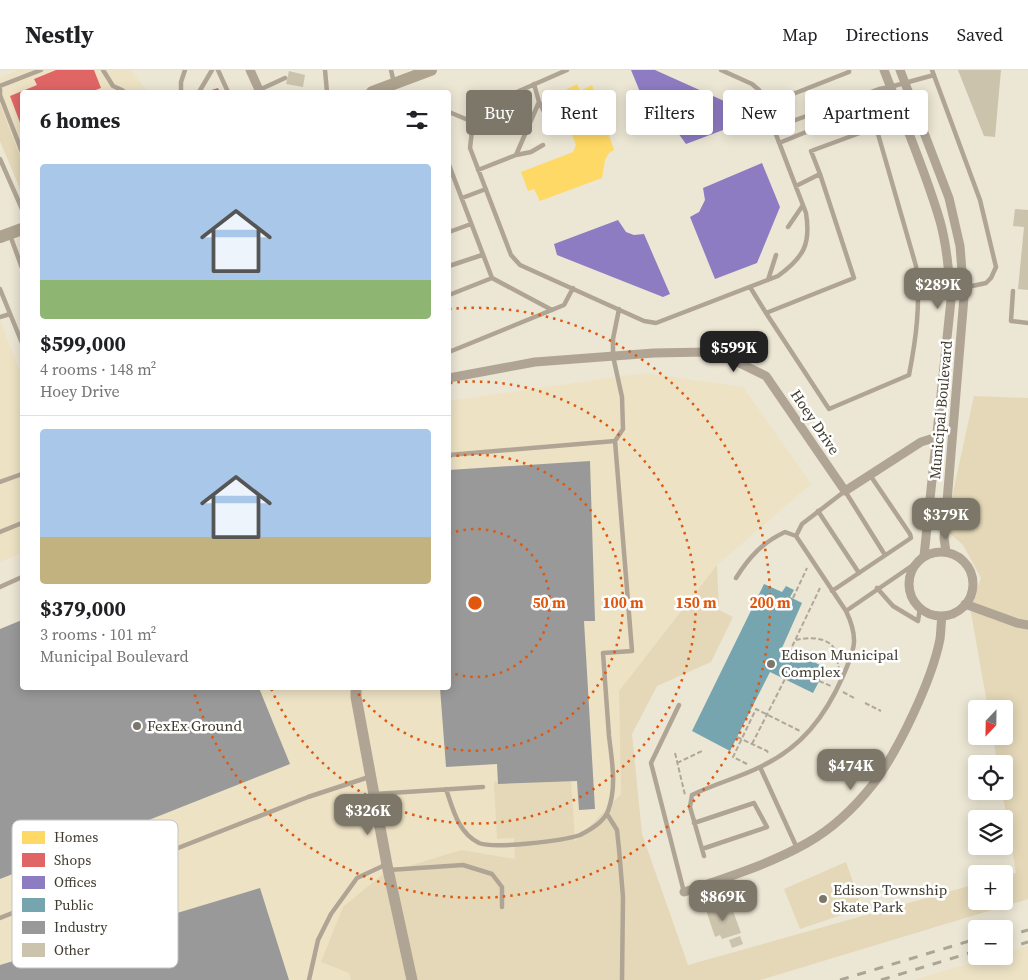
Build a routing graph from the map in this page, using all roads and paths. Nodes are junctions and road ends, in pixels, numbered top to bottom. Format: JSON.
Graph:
{"nodes":[{"id":1,"x":41,"y":70,"type":"edge"},
{"id":2,"x":103,"y":70,"type":"edge"},
{"id":3,"x":185,"y":70,"type":"edge"},
{"id":4,"x":212,"y":70,"type":"edge"},
{"id":5,"x":218,"y":70,"type":"edge"},
{"id":6,"x":250,"y":70,"type":"edge"},
{"id":7,"x":326,"y":70,"type":"edge"},
{"id":8,"x":390,"y":70,"type":"edge"},
{"id":9,"x":566,"y":70,"type":"edge"},
{"id":10,"x":721,"y":70,"type":"edge"},
{"id":11,"x":849,"y":70,"type":"edge"},
{"id":12,"x":884,"y":70,"type":"edge"},
{"id":13,"x":900,"y":70,"type":"edge"},
{"id":14,"x":424,"y":71,"type":"edge"},
{"id":15,"x":933,"y":72,"type":"edge"},
{"id":16,"x":285,"y":78,"type":"dead end"},
{"id":17,"x":905,"y":83,"type":"junction"},
{"id":18,"x":394,"y":84,"type":"junction"},
{"id":19,"x":534,"y":84,"type":"junction"},
{"id":20,"x":890,"y":87,"type":"junction"},
{"id":21,"x":0,"y":88,"type":"edge"},
{"id":22,"x":122,"y":90,"type":"edge"},
{"id":23,"x":181,"y":90,"type":"edge"},
{"id":24,"x":200,"y":90,"type":"edge"},
{"id":25,"x":227,"y":90,"type":"edge"},
{"id":26,"x":259,"y":90,"type":"edge"},
{"id":27,"x":261,"y":90,"type":"edge"},
{"id":28,"x":327,"y":90,"type":"edge"},
{"id":29,"x":378,"y":90,"type":"edge"},
{"id":30,"x":521,"y":90,"type":"edge"},
{"id":31,"x":759,"y":90,"type":"edge"},
{"id":32,"x":795,"y":93,"type":"edge"},
{"id":33,"x":539,"y":102,"type":"junction"},
{"id":34,"x":542,"y":108,"type":"edge"},
{"id":35,"x":451,"y":113,"type":"edge"},
{"id":36,"x":466,"y":119,"type":"edge"},
{"id":37,"x":795,"y":120,"type":"edge"},
{"id":38,"x":472,"y":135,"type":"edge"},
{"id":39,"x":776,"y":135,"type":"edge"},
{"id":40,"x":779,"y":143,"type":"junction"},
{"id":41,"x":543,"y":145,"type":"dead end"},
{"id":42,"x":20,"y":147,"type":"edge"},
{"id":43,"x":516,"y":155,"type":"junction"},
{"id":44,"x":0,"y":159,"type":"edge"},
{"id":45,"x":451,"y":169,"type":"edge"},
{"id":46,"x":478,"y":170,"type":"junction"},
{"id":47,"x":2,"y":173,"type":"edge"},
{"id":48,"x":820,"y":174,"type":"junction"},
{"id":49,"x":796,"y":186,"type":"junction"},
{"id":50,"x":486,"y":189,"type":"junction"},
{"id":51,"x":462,"y":198,"type":"junction"},
{"id":52,"x":20,"y":205,"type":"edge"},
{"id":53,"x":804,"y":205,"type":"junction"},
{"id":54,"x":471,"y":224,"type":"junction"},
{"id":55,"x":788,"y":227,"type":"dead end"},
{"id":56,"x":20,"y":230,"type":"edge"},
{"id":57,"x":451,"y":231,"type":"edge"},
{"id":58,"x":5,"y":236,"type":"edge"},
{"id":59,"x":482,"y":255,"type":"junction"},
{"id":60,"x":776,"y":255,"type":"dead end"},
{"id":61,"x":20,"y":264,"type":"edge"},
{"id":62,"x":451,"y":265,"type":"edge"},
{"id":63,"x":492,"y":278,"type":"junction"},
{"id":64,"x":768,"y":280,"type":"junction"},
{"id":65,"x":750,"y":287,"type":"junction"},
{"id":66,"x":572,"y":288,"type":"junction"},
{"id":67,"x":963,"y":288,"type":"junction"},
{"id":68,"x":0,"y":289,"type":"edge"},
{"id":69,"x":1013,"y":290,"type":"dead end"},
{"id":70,"x":451,"y":294,"type":"edge"},
{"id":71,"x":619,"y":309,"type":"junction"},
{"id":72,"x":552,"y":310,"type":"junction"},
{"id":73,"x":766,"y":313,"type":"junction"},
{"id":74,"x":10,"y":314,"type":"junction"},
{"id":75,"x":0,"y":318,"type":"edge"},
{"id":76,"x":1028,"y":323,"type":"edge"},
{"id":77,"x":20,"y":338,"type":"edge"},
{"id":78,"x":451,"y":351,"type":"edge"},
{"id":79,"x":613,"y":356,"type":"junction"},
{"id":80,"x":451,"y":378,"type":"edge"},
{"id":81,"x":937,"y":437,"type":"junction"},
{"id":82,"x":615,"y":441,"type":"junction"},
{"id":83,"x":451,"y":455,"type":"edge"},
{"id":84,"x":20,"y":475,"type":"edge"},
{"id":85,"x":870,"y":475,"type":"junction"},
{"id":86,"x":0,"y":482,"type":"edge"},
{"id":87,"x":845,"y":490,"type":"junction"},
{"id":88,"x":818,"y":511,"type":"junction"},
{"id":89,"x":20,"y":524,"type":"edge"},
{"id":90,"x":0,"y":532,"type":"edge"},
{"id":91,"x":796,"y":536,"type":"junction"},
{"id":92,"x":946,"y":552,"type":"junction"},
{"id":93,"x":885,"y":555,"type":"junction"},
{"id":94,"x":924,"y":556,"type":"junction"},
{"id":95,"x":916,"y":563,"type":"junction"},
{"id":96,"x":807,"y":568,"type":"dead end"},
{"id":97,"x":859,"y":573,"type":"junction"},
{"id":98,"x":20,"y":578,"type":"edge"},
{"id":99,"x":736,"y":578,"type":"dead end"},
{"id":100,"x":0,"y":587,"type":"edge"},
{"id":101,"x":820,"y":588,"type":"dead end"},
{"id":102,"x":878,"y":588,"type":"junction"},
{"id":103,"x":832,"y":591,"type":"junction"},
{"id":104,"x":792,"y":598,"type":"dead end"},
{"id":105,"x":965,"y":604,"type":"junction"},
{"id":106,"x":920,"y":608,"type":"junction"},
{"id":107,"x":846,"y":611,"type":"junction"},
{"id":108,"x":942,"y":616,"type":"junction"},
{"id":109,"x":1028,"y":625,"type":"edge"},
{"id":110,"x":795,"y":640,"type":"junction"},
{"id":111,"x":789,"y":653,"type":"dead end"},
{"id":112,"x":839,"y":668,"type":"dead end"},
{"id":113,"x":785,"y":680,"type":"dead end"},
{"id":114,"x":819,"y":681,"type":"dead end"},
{"id":115,"x":831,"y":686,"type":"dead end"},
{"id":116,"x":356,"y":690,"type":"edge"},
{"id":117,"x":842,"y":692,"type":"dead end"},
{"id":118,"x":854,"y":698,"type":"dead end"},
{"id":119,"x":865,"y":703,"type":"dead end"},
{"id":120,"x":679,"y":705,"type":"dead end"},
{"id":121,"x":881,"y":711,"type":"dead end"},
{"id":122,"x":767,"y":715,"type":"junction"},
{"id":123,"x":800,"y":731,"type":"dead end"},
{"id":124,"x":737,"y":737,"type":"dead end"},
{"id":125,"x":742,"y":739,"type":"junction"},
{"id":126,"x":752,"y":744,"type":"junction"},
{"id":127,"x":702,"y":751,"type":"dead end"},
{"id":128,"x":675,"y":753,"type":"dead end"},
{"id":129,"x":769,"y":754,"type":"dead end"},
{"id":130,"x":677,"y":763,"type":"junction"},
{"id":131,"x":748,"y":765,"type":"dead end"},
{"id":132,"x":760,"y":767,"type":"junction"},
{"id":133,"x":370,"y":776,"type":"junction"},
{"id":134,"x":483,"y":787,"type":"dead end"},
{"id":135,"x":446,"y":790,"type":"junction"},
{"id":136,"x":374,"y":794,"type":"junction"},
{"id":137,"x":686,"y":800,"type":"dead end"},
{"id":138,"x":607,"y":814,"type":"junction"},
{"id":139,"x":694,"y":823,"type":"junction"},
{"id":140,"x":178,"y":848,"type":"edge"},
{"id":141,"x":797,"y":848,"type":"junction"},
{"id":142,"x":702,"y":849,"type":"junction"},
{"id":143,"x":704,"y":856,"type":"dead end"},
{"id":144,"x":387,"y":868,"type":"junction"},
{"id":145,"x":684,"y":892,"type":"joint"},
{"id":146,"x":502,"y":907,"type":"dead end"},
{"id":147,"x":12,"y":913,"type":"edge"},
{"id":148,"x":0,"y":918,"type":"edge"},
{"id":149,"x":309,"y":980,"type":"edge"},
{"id":150,"x":412,"y":980,"type":"edge"},
{"id":151,"x":622,"y":980,"type":"edge"}],
"edges":[{"from":1,"to":21,"type":"lane"},
{"from":2,"to":22,"type":"lane"},
{"from":3,"to":23,"type":"lane"},
{"from":4,"to":24,"type":"lane"},
{"from":5,"to":25,"type":"lane"},
{"from":6,"to":26,"type":"street"},
{"from":7,"to":28,"type":"lane"},
{"from":8,"to":18,"type":"lane"},
{"from":9,"to":19,"type":"lane"},
{"from":10,"to":31,"type":"lane"},
{"from":11,"to":32,"type":"lane"},
{"from":12,"to":20,"type":"street","name":"Municipal Boulevard"},
{"from":13,"to":17,"type":"street","name":"Municipal Boulevard"},
{"from":14,"to":18,"type":"main road"},
{"from":15,"to":17,"type":"lane"},
{"from":15,"to":67,"type":"lane"},
{"from":16,"to":27,"type":"lane"},
{"from":17,"to":20,"type":"lane"},
{"from":17,"to":67,"type":"street","name":"Municipal Boulevard"},
{"from":18,"to":29,"type":"main road"},
{"from":19,"to":30,"type":"lane"},
{"from":19,"to":33,"type":"lane"},
{"from":20,"to":37,"type":"lane"},
{"from":20,"to":40,"type":"lane"},
{"from":20,"to":81,"type":"street","name":"Municipal Boulevard"},
{"from":21,"to":42,"type":"lane"},
{"from":33,"to":34,"type":"lane"},
{"from":33,"to":43,"type":"lane"},
{"from":35,"to":36,"type":"lane"},
{"from":38,"to":46,"type":"lane"},
{"from":39,"to":40,"type":"lane"},
{"from":40,"to":49,"type":"lane"},
{"from":41,"to":43,"type":"lane"},
{"from":43,"to":46,"type":"lane"},
{"from":44,"to":47,"type":"lane"},
{"from":45,"to":51,"type":"lane"},
{"from":46,"to":50,"type":"lane"},
{"from":47,"to":52,"type":"lane"},
{"from":48,"to":49,"type":"lane"},
{"from":48,"to":73,"type":"lane"},
{"from":48,"to":73,"type":"lane"},
{"from":49,"to":53,"type":"lane"},
{"from":50,"to":51,"type":"lane"},
{"from":50,"to":66,"type":"lane"},
{"from":51,"to":54,"type":"lane"},
{"from":53,"to":55,"type":"lane"},
{"from":53,"to":64,"type":"lane"},
{"from":54,"to":57,"type":"lane"},
{"from":54,"to":59,"type":"lane"},
{"from":56,"to":58,"type":"main road"},
{"from":58,"to":61,"type":"lane"},
{"from":59,"to":62,"type":"lane"},
{"from":59,"to":63,"type":"lane"},
{"from":60,"to":64,"type":"lane"},
{"from":63,"to":70,"type":"lane"},
{"from":63,"to":72,"type":"lane"},
{"from":64,"to":65,"type":"lane"},
{"from":65,"to":71,"type":"lane"},
{"from":65,"to":73,"type":"lane"},
{"from":66,"to":71,"type":"lane"},
{"from":66,"to":72,"type":"lane"},
{"from":67,"to":92,"type":"street","name":"Municipal Boulevard"},
{"from":68,"to":74,"type":"lane"},
{"from":69,"to":76,"type":"lane"},
{"from":71,"to":79,"type":"lane"},
{"from":72,"to":78,"type":"lane"},
{"from":74,"to":75,"type":"lane"},
{"from":74,"to":77,"type":"lane"},
{"from":79,"to":80,"type":"street","name":"Hoey Drive"},
{"from":79,"to":82,"type":"lane"},
{"from":79,"to":87,"type":"street","name":"Hoey Drive"},
{"from":81,"to":85,"type":"street"},
{"from":81,"to":94,"type":"street","name":"Municipal Boulevard"},
{"from":82,"to":83,"type":"lane"},
{"from":82,"to":138,"type":"lane"},
{"from":84,"to":86,"type":"lane"},
{"from":85,"to":87,"type":"street"},
{"from":85,"to":93,"type":"lane"},
{"from":87,"to":88,"type":"lane"},
{"from":87,"to":93,"type":"lane"},
{"from":88,"to":91,"type":"lane"},
{"from":88,"to":97,"type":"lane"},
{"from":89,"to":90,"type":"lane"},
{"from":91,"to":99,"type":"lane"},
{"from":91,"to":103,"type":"lane"},
{"from":92,"to":94,"type":"street"},
{"from":92,"to":105,"type":"street"},
{"from":93,"to":97,"type":"lane"},
{"from":94,"to":95,"type":"street"},
{"from":95,"to":102,"type":"lane"},
{"from":95,"to":106,"type":"street"},
{"from":96,"to":104,"type":"path"},
{"from":97,"to":103,"type":"lane"},
{"from":98,"to":100,"type":"lane"},
{"from":101,"to":110,"type":"path"},
{"from":102,"to":106,"type":"lane"},
{"from":102,"to":107,"type":"lane"},
{"from":103,"to":107,"type":"lane"},
{"from":105,"to":108,"type":"street"},
{"from":105,"to":109,"type":"street"},
{"from":106,"to":108,"type":"street"},
{"from":107,"to":132,"type":"lane"},
{"from":108,"to":141,"type":"street"},
{"from":110,"to":111,"type":"path"},
{"from":110,"to":112,"type":"path"},
{"from":113,"to":122,"type":"path"},
{"from":114,"to":115,"type":"path"},
{"from":116,"to":133,"type":"street"},
{"from":117,"to":118,"type":"path"},
{"from":119,"to":121,"type":"path"},
{"from":120,"to":145,"type":"lane"},
{"from":122,"to":123,"type":"path"},
{"from":122,"to":125,"type":"path"},
{"from":122,"to":126,"type":"path"},
{"from":124,"to":125,"type":"path"},
{"from":125,"to":126,"type":"path"},
{"from":125,"to":131,"type":"path"},
{"from":126,"to":129,"type":"path"},
{"from":127,"to":130,"type":"path"},
{"from":128,"to":130,"type":"path"},
{"from":130,"to":137,"type":"path"},
{"from":132,"to":139,"type":"lane"},
{"from":132,"to":141,"type":"lane"},
{"from":133,"to":136,"type":"street"},
{"from":133,"to":140,"type":"lane"},
{"from":134,"to":135,"type":"lane"},
{"from":135,"to":136,"type":"lane"},
{"from":135,"to":138,"type":"lane"},
{"from":136,"to":144,"type":"street"},
{"from":138,"to":151,"type":"lane"},
{"from":139,"to":142,"type":"lane"},
{"from":139,"to":142,"type":"lane"},
{"from":141,"to":145,"type":"street"},
{"from":142,"to":143,"type":"lane"},
{"from":144,"to":146,"type":"lane"},
{"from":144,"to":149,"type":"lane"},
{"from":144,"to":150,"type":"street"},
{"from":147,"to":148,"type":"lane"}]}
